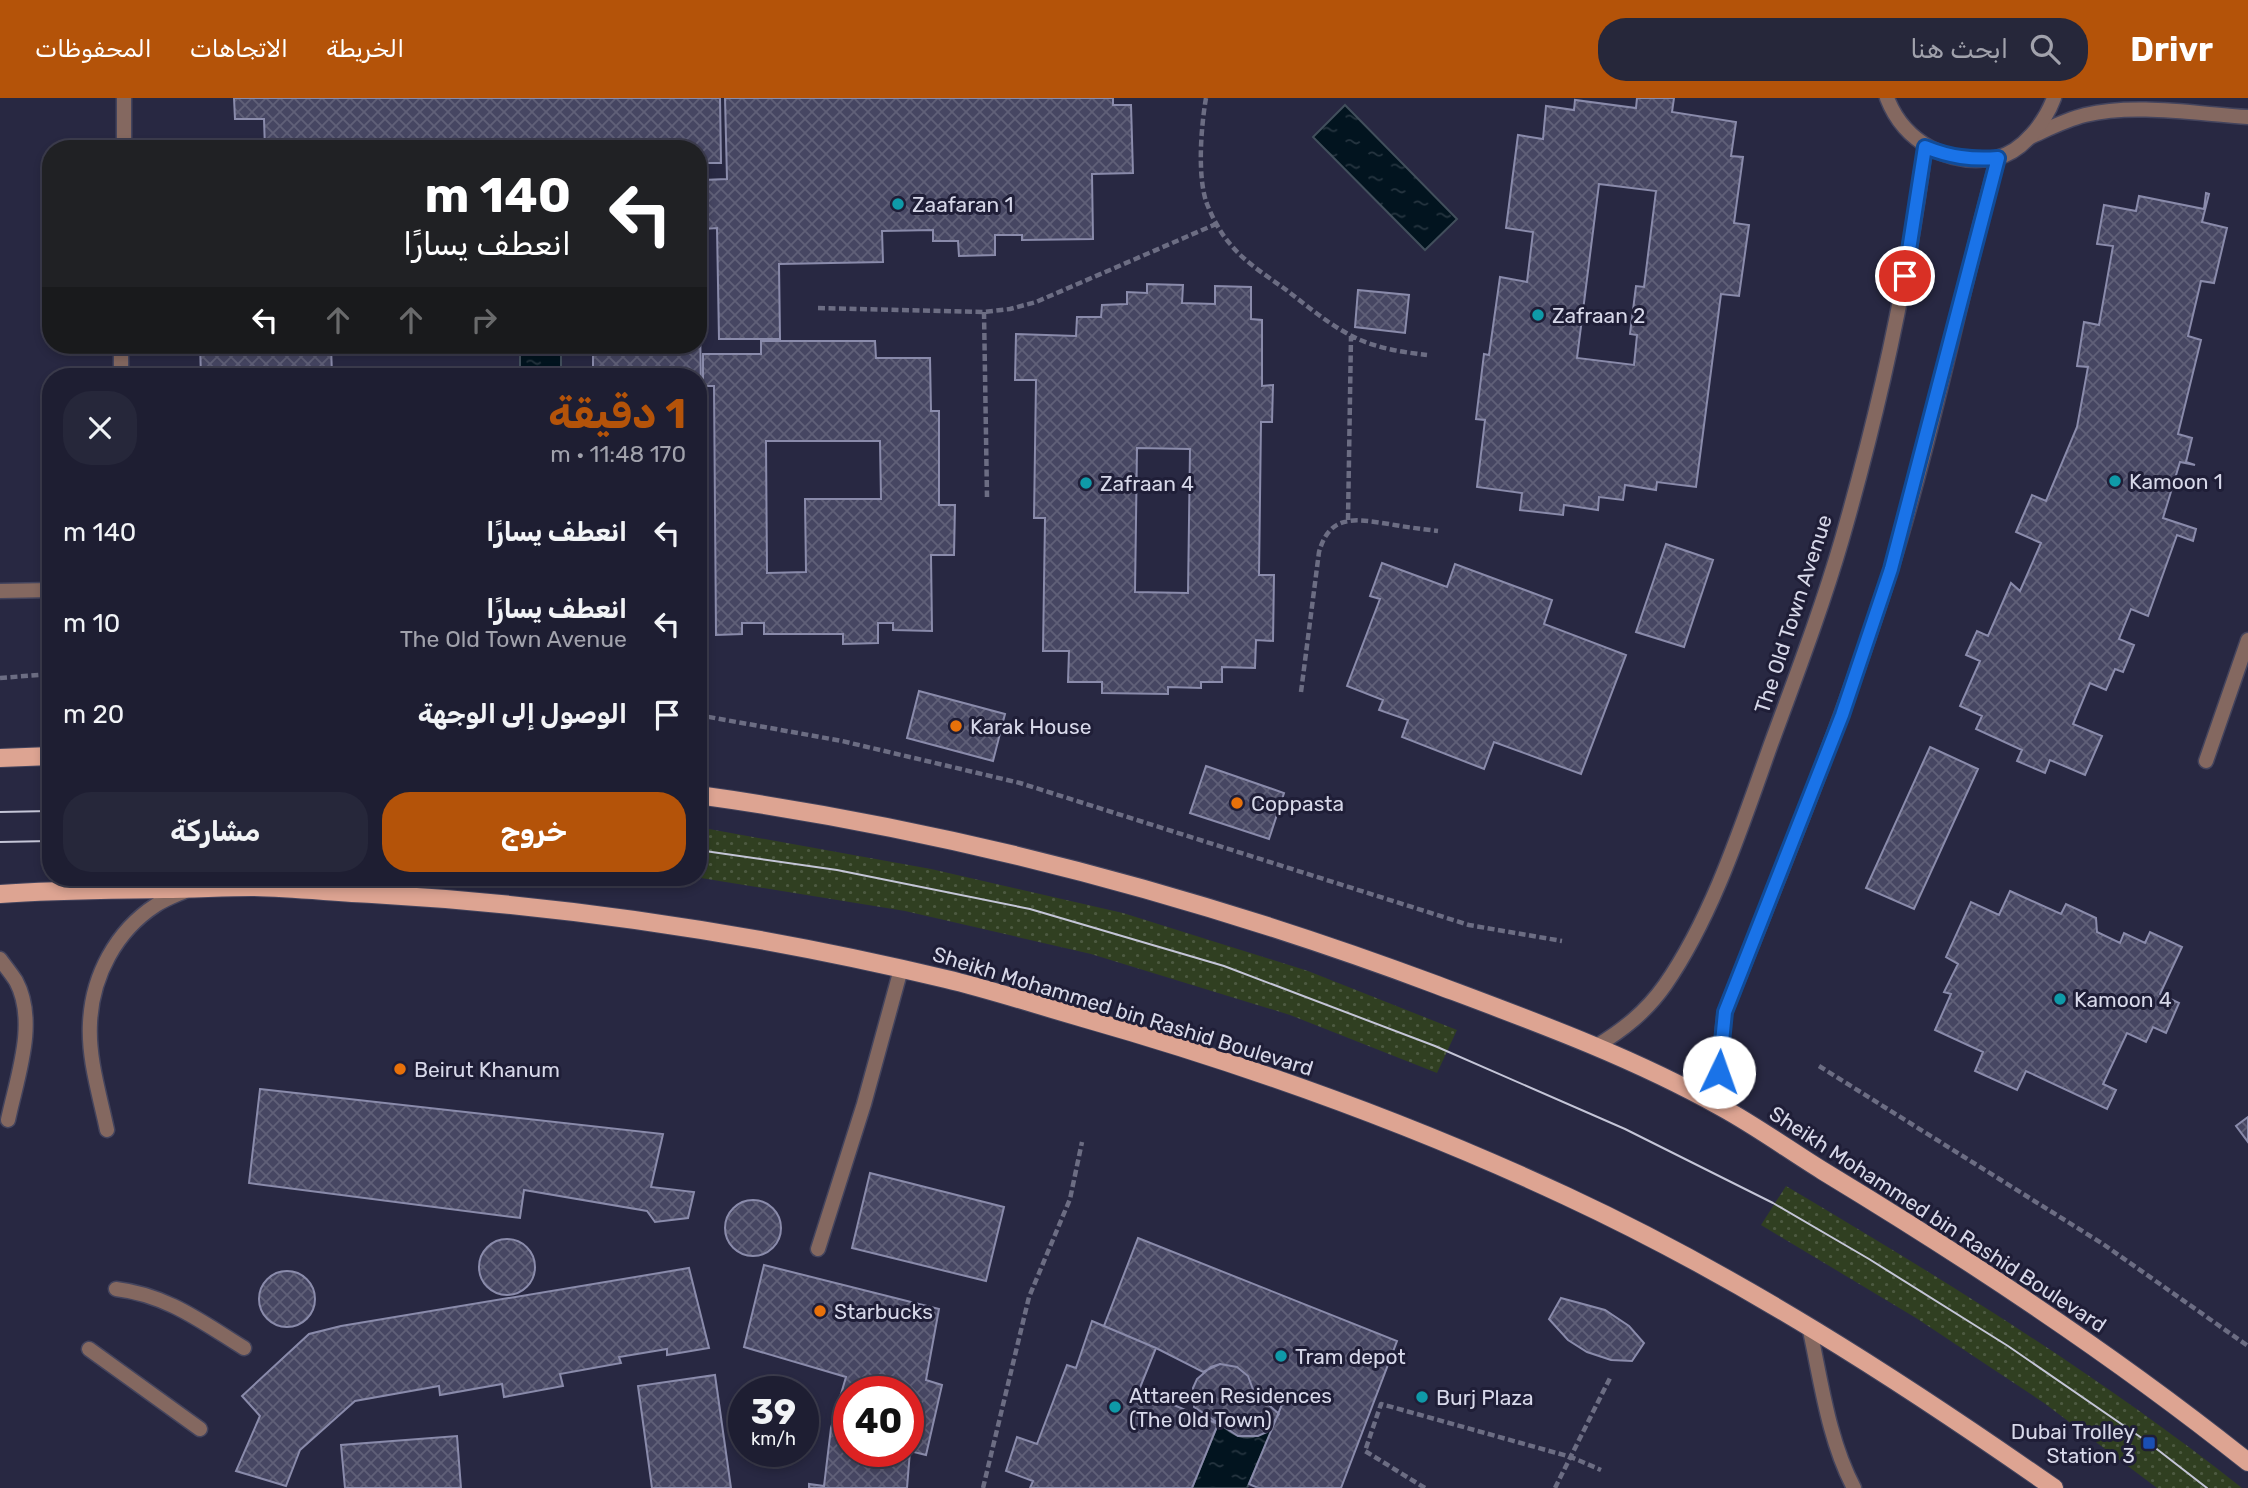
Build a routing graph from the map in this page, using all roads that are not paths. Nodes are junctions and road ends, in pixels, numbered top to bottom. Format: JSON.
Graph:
{"nodes":[{"id":1,"x":124,"y":98,"type":"edge"},
{"id":2,"x":2054,"y":98,"type":"edge"},
{"id":3,"x":1886,"y":99,"type":"edge"},
{"id":4,"x":2248,"y":117,"type":"edge"},
{"id":5,"x":2028,"y":138,"type":"junction"},
{"id":6,"x":124,"y":140,"type":"edge"},
{"id":7,"x":1925,"y":147,"type":"junction"},
{"id":8,"x":1998,"y":158,"type":"junction"},
{"id":9,"x":42,"y":590,"type":"edge"},
{"id":10,"x":0,"y":591,"type":"edge"},
{"id":11,"x":2248,"y":639,"type":"edge"},
{"id":12,"x":42,"y":756,"type":"edge"},
{"id":13,"x":0,"y":758,"type":"edge"},
{"id":14,"x":2206,"y":761,"type":"dead end"},
{"id":15,"x":707,"y":797,"type":"edge"},
{"id":16,"x":188,"y":889,"type":"junction"},
{"id":17,"x":0,"y":894,"type":"edge"},
{"id":18,"x":0,"y":958,"type":"edge"},
{"id":19,"x":901,"y":969,"type":"junction"},
{"id":20,"x":1595,"y":1047,"type":"junction"},
{"id":21,"x":1723,"y":1108,"type":"junction"},
{"id":22,"x":8,"y":1120,"type":"dead end"},
{"id":23,"x":107,"y":1130,"type":"dead end"},
{"id":24,"x":818,"y":1248,"type":"dead end"},
{"id":25,"x":116,"y":1289,"type":"dead end"},
{"id":26,"x":1809,"y":1326,"type":"junction"},
{"id":27,"x":244,"y":1348,"type":"dead end"},
{"id":28,"x":89,"y":1349,"type":"dead end"},
{"id":29,"x":200,"y":1429,"type":"dead end"},
{"id":30,"x":2248,"y":1462,"type":"edge"},
{"id":31,"x":1854,"y":1488,"type":"edge"},
{"id":32,"x":2054,"y":1488,"type":"edge"}],
"edges":[{"from":1,"to":6,"type":"street"},
{"from":2,"to":5,"type":"street"},
{"from":3,"to":7,"type":"street"},
{"from":4,"to":5,"type":"street"},
{"from":5,"to":8,"type":"street"},
{"from":7,"to":8,"type":"street"},
{"from":7,"to":20,"type":"street","name":"The Old Town Avenue"},
{"from":8,"to":21,"type":"street"},
{"from":9,"to":10,"type":"street"},
{"from":11,"to":14,"type":"street"},
{"from":12,"to":13,"type":"main road"},
{"from":15,"to":20,"type":"main road","name":"Sheikh Mohammed bin Rashid Boulevard"},
{"from":16,"to":17,"type":"main road","name":"Sheikh Mohammed bin Rashid Boulevard"},
{"from":16,"to":19,"type":"main road","name":"Sheikh Mohammed bin Rashid Boulevard"},
{"from":16,"to":23,"type":"street"},
{"from":18,"to":22,"type":"street"},
{"from":19,"to":24,"type":"street"},
{"from":19,"to":26,"type":"main road","name":"Sheikh Mohammed bin Rashid Boulevard"},
{"from":20,"to":21,"type":"main road","name":"Sheikh Mohammed bin Rashid Boulevard"},
{"from":21,"to":30,"type":"main road","name":"Sheikh Mohammed bin Rashid Boulevard"},
{"from":25,"to":27,"type":"street"},
{"from":26,"to":31,"type":"street"},
{"from":26,"to":32,"type":"main road","name":"Sheikh Mohammed bin Rashid Boulevard"},
{"from":28,"to":29,"type":"street"}]}
